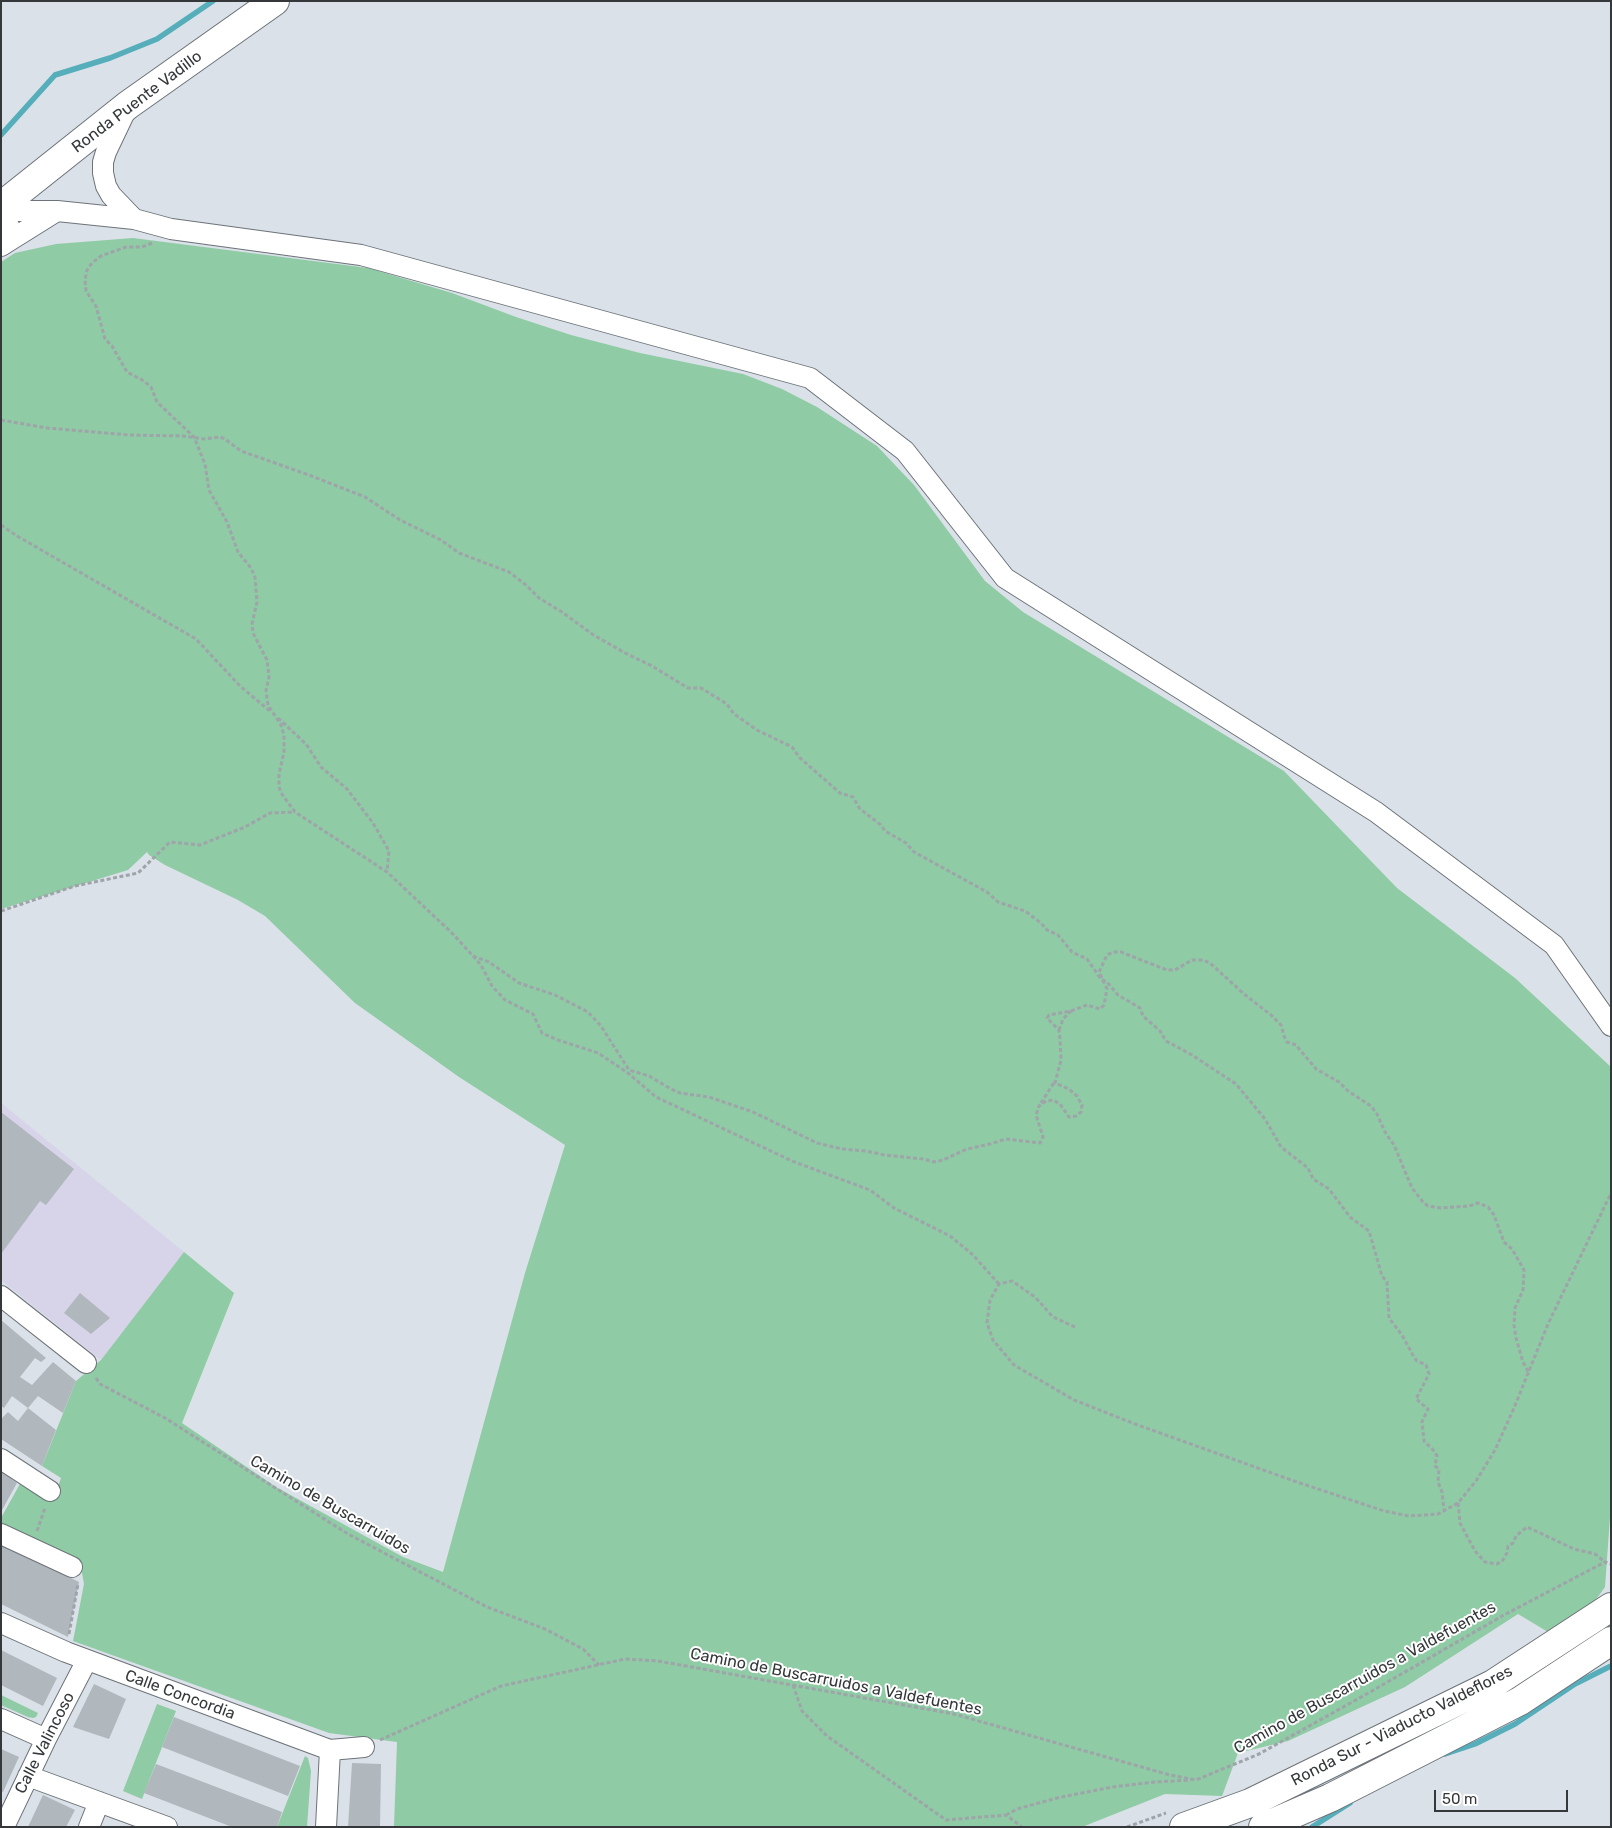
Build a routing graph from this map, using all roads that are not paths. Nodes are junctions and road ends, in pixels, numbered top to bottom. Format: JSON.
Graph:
{"nodes":[{"id":1,"x":275,"y":1,"type":"edge"},
{"id":2,"x":128,"y":105,"type":"junction"},
{"id":3,"x":1,"y":206,"type":"edge"},
{"id":4,"x":1,"y":211,"type":"edge"},
{"id":5,"x":56,"y":211,"type":"junction"},
{"id":6,"x":1,"y":219,"type":"edge"},
{"id":7,"x":134,"y":219,"type":"junction"},
{"id":8,"x":1,"y":241,"type":"edge"},
{"id":9,"x":1,"y":246,"type":"edge"},
{"id":10,"x":1611,"y":1026,"type":"edge"},
{"id":11,"x":1,"y":1296,"type":"edge"},
{"id":12,"x":86,"y":1363,"type":"road end"},
{"id":13,"x":1,"y":1459,"type":"edge"},
{"id":14,"x":50,"y":1491,"type":"road end"},
{"id":15,"x":1,"y":1534,"type":"edge"},
{"id":16,"x":72,"y":1567,"type":"road end"},
{"id":17,"x":1611,"y":1607,"type":"edge"},
{"id":18,"x":1,"y":1623,"type":"edge"},
{"id":19,"x":1611,"y":1641,"type":"edge"},
{"id":20,"x":88,"y":1660,"type":"junction"},
{"id":21,"x":1,"y":1719,"type":"edge"},
{"id":22,"x":46,"y":1739,"type":"junction"},
{"id":23,"x":364,"y":1747,"type":"road end"},
{"id":24,"x":330,"y":1750,"type":"junction"},
{"id":25,"x":28,"y":1776,"type":"junction"},
{"id":26,"x":99,"y":1802,"type":"junction"},
{"id":27,"x":4,"y":1827,"type":"edge"},
{"id":28,"x":89,"y":1827,"type":"edge"},
{"id":29,"x":167,"y":1827,"type":"edge"},
{"id":30,"x":326,"y":1827,"type":"edge"},
{"id":31,"x":1184,"y":1827,"type":"edge"},
{"id":32,"x":1263,"y":1827,"type":"edge"}],
"edges":[{"from":1,"to":2,"type":"main road","name":"Ronda Puente Vadillo"},
{"from":2,"to":3,"type":"main road","name":"Ronda Puente Vadillo"},
{"from":2,"to":7,"type":"street"},
{"from":4,"to":5,"type":"street"},
{"from":5,"to":7,"type":"street"},
{"from":5,"to":9,"type":"street"},
{"from":6,"to":8,"type":"main road"},
{"from":7,"to":10,"type":"street"},
{"from":11,"to":12,"type":"street"},
{"from":13,"to":14,"type":"street"},
{"from":15,"to":16,"type":"street"},
{"from":17,"to":31,"type":"main road","name":"Ronda Sur - Viaducto Valdeflores"},
{"from":18,"to":20,"type":"street","name":"Calle Concordia"},
{"from":19,"to":32,"type":"main road","name":"Ronda Sur - Viaducto Valdeflores"},
{"from":20,"to":22,"type":"street","name":"Calle Valincoso"},
{"from":20,"to":24,"type":"street","name":"Calle Concordia"},
{"from":21,"to":22,"type":"street"},
{"from":22,"to":25,"type":"street","name":"Calle Valincoso"},
{"from":23,"to":24,"type":"street","name":"Calle Concordia"},
{"from":24,"to":30,"type":"street"},
{"from":25,"to":26,"type":"street"},
{"from":25,"to":27,"type":"street","name":"Calle Valincoso"},
{"from":26,"to":28,"type":"street"},
{"from":26,"to":29,"type":"street"}]}
